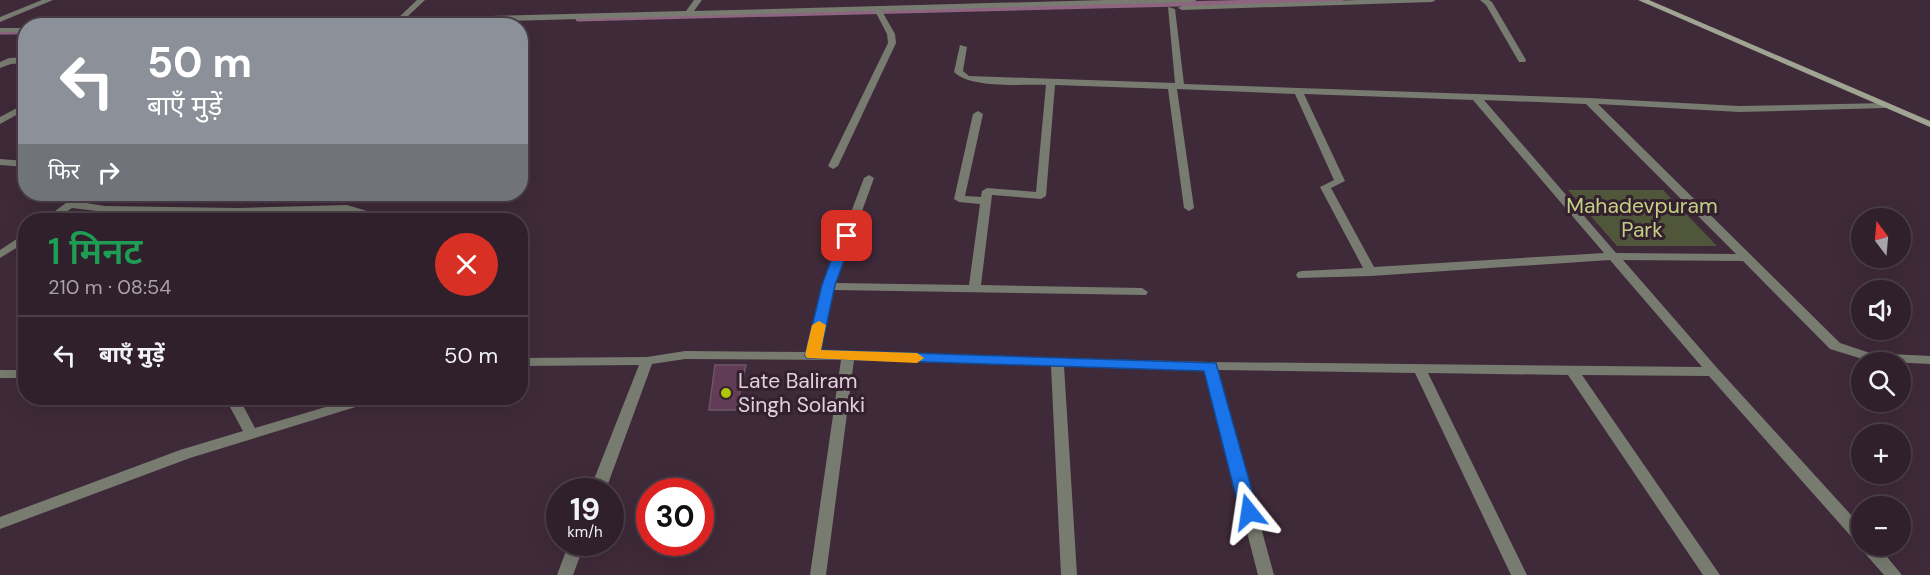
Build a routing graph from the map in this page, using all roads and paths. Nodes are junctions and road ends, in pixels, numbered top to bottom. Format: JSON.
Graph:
{"nodes":[{"id":1,"x":49,"y":0,"type":"edge"},
{"id":2,"x":421,"y":0,"type":"edge"},
{"id":3,"x":698,"y":0,"type":"edge"},
{"id":4,"x":1193,"y":0,"type":"edge"},
{"id":5,"x":1432,"y":0,"type":"edge"},
{"id":6,"x":1484,"y":0,"type":"edge"},
{"id":7,"x":1642,"y":0,"type":"edge"},
{"id":8,"x":1126,"y":5,"type":"junction"},
{"id":9,"x":1171,"y":9,"type":"junction"},
{"id":10,"x":879,"y":11,"type":"junction"},
{"id":11,"x":688,"y":14,"type":"junction"},
{"id":12,"x":402,"y":18,"type":"edge"},
{"id":13,"x":523,"y":18,"type":"edge"},
{"id":14,"x":0,"y":20,"type":"edge"},
{"id":15,"x":0,"y":30,"type":"edge"},
{"id":16,"x":18,"y":30,"type":"edge"},
{"id":17,"x":963,"y":47,"type":"dead end"},
{"id":18,"x":18,"y":60,"type":"edge"},
{"id":19,"x":1522,"y":60,"type":"dead end"},
{"id":20,"x":0,"y":65,"type":"edge"},
{"id":21,"x":1051,"y":82,"type":"junction"},
{"id":22,"x":1176,"y":85,"type":"junction"},
{"id":23,"x":1298,"y":90,"type":"junction"},
{"id":24,"x":1476,"y":97,"type":"junction"},
{"id":25,"x":1589,"y":101,"type":"junction"},
{"id":26,"x":1885,"y":105,"type":"junction"},
{"id":27,"x":17,"y":111,"type":"dead end"},
{"id":28,"x":978,"y":114,"type":"dead end"},
{"id":29,"x":0,"y":121,"type":"edge"},
{"id":30,"x":1930,"y":124,"type":"edge"},
{"id":31,"x":0,"y":162,"type":"edge"},
{"id":32,"x":18,"y":163,"type":"edge"},
{"id":33,"x":833,"y":166,"type":"dead end"},
{"id":34,"x":869,"y":178,"type":"dead end"},
{"id":35,"x":74,"y":201,"type":"edge"},
{"id":36,"x":985,"y":201,"type":"junction"},
{"id":37,"x":70,"y":204,"type":"junction"},
{"id":38,"x":1189,"y":208,"type":"dead end"},
{"id":39,"x":58,"y":213,"type":"edge"},
{"id":40,"x":363,"y":213,"type":"edge"},
{"id":41,"x":18,"y":242,"type":"edge"},
{"id":42,"x":0,"y":255,"type":"edge"},
{"id":43,"x":1613,"y":256,"type":"junction"},
{"id":44,"x":1748,"y":258,"type":"junction"},
{"id":45,"x":1371,"y":272,"type":"junction"},
{"id":46,"x":1302,"y":275,"type":"dead end"},
{"id":47,"x":829,"y":285,"type":"junction"},
{"id":48,"x":975,"y":287,"type":"junction"},
{"id":49,"x":1142,"y":292,"type":"dead end"},
{"id":50,"x":812,"y":355,"type":"junction"},
{"id":51,"x":849,"y":356,"type":"junction"},
{"id":52,"x":647,"y":361,"type":"junction"},
{"id":53,"x":528,"y":362,"type":"edge"},
{"id":54,"x":1057,"y":362,"type":"junction"},
{"id":55,"x":1928,"y":362,"type":"edge"},
{"id":56,"x":1210,"y":366,"type":"junction"},
{"id":57,"x":1419,"y":368,"type":"junction"},
{"id":58,"x":1571,"y":369,"type":"junction"},
{"id":59,"x":1713,"y":372,"type":"junction"},
{"id":60,"x":0,"y":374,"type":"edge"},
{"id":61,"x":18,"y":374,"type":"edge"},
{"id":62,"x":236,"y":405,"type":"edge"},
{"id":63,"x":347,"y":405,"type":"edge"},
{"id":64,"x":252,"y":434,"type":"junction"},
{"id":65,"x":602,"y":478,"type":"edge"},
{"id":66,"x":0,"y":523,"type":"edge"},
{"id":67,"x":1851,"y":526,"type":"edge"},
{"id":68,"x":572,"y":556,"type":"edge"},
{"id":69,"x":1877,"y":556,"type":"edge"},
{"id":70,"x":565,"y":575,"type":"edge"},
{"id":71,"x":818,"y":575,"type":"edge"},
{"id":72,"x":1069,"y":575,"type":"edge"},
{"id":73,"x":1266,"y":575,"type":"edge"},
{"id":74,"x":1519,"y":575,"type":"edge"},
{"id":75,"x":1712,"y":575,"type":"edge"},
{"id":76,"x":1894,"y":575,"type":"edge"}],
"edges":[{"from":1,"to":14,"type":"street"},
{"from":2,"to":12,"type":"street"},
{"from":3,"to":11,"type":"street"},
{"from":4,"to":8,"type":"street"},
{"from":5,"to":9,"type":"street"},
{"from":6,"to":19,"type":"street"},
{"from":7,"to":26,"type":"street"},
{"from":8,"to":9,"type":"street"},
{"from":8,"to":10,"type":"street"},
{"from":9,"to":22,"type":"street"},
{"from":10,"to":11,"type":"street"},
{"from":10,"to":33,"type":"street"},
{"from":11,"to":13,"type":"street"},
{"from":15,"to":16,"type":"street"},
{"from":17,"to":21,"type":"street"},
{"from":18,"to":20,"type":"street"},
{"from":21,"to":22,"type":"street"},
{"from":21,"to":36,"type":"street"},
{"from":22,"to":23,"type":"street"},
{"from":22,"to":38,"type":"street"},
{"from":23,"to":24,"type":"street"},
{"from":23,"to":45,"type":"street"},
{"from":24,"to":25,"type":"street"},
{"from":24,"to":43,"type":"street"},
{"from":25,"to":26,"type":"street"},
{"from":25,"to":44,"type":"street"},
{"from":26,"to":30,"type":"street"},
{"from":27,"to":29,"type":"street"},
{"from":28,"to":36,"type":"street"},
{"from":31,"to":32,"type":"street"},
{"from":34,"to":47,"type":"street"},
{"from":35,"to":37,"type":"street"},
{"from":36,"to":48,"type":"street"},
{"from":37,"to":39,"type":"street"},
{"from":37,"to":40,"type":"street"},
{"from":41,"to":42,"type":"street"},
{"from":43,"to":44,"type":"street"},
{"from":43,"to":45,"type":"street"},
{"from":43,"to":59,"type":"street"},
{"from":44,"to":55,"type":"street"},
{"from":45,"to":46,"type":"street"},
{"from":47,"to":48,"type":"street"},
{"from":47,"to":50,"type":"street"},
{"from":48,"to":49,"type":"street"},
{"from":50,"to":51,"type":"street"},
{"from":50,"to":52,"type":"street"},
{"from":51,"to":54,"type":"street"},
{"from":51,"to":71,"type":"street"},
{"from":52,"to":53,"type":"street"},
{"from":52,"to":65,"type":"street"},
{"from":54,"to":56,"type":"street"},
{"from":54,"to":72,"type":"street"},
{"from":56,"to":57,"type":"street"},
{"from":56,"to":73,"type":"street"},
{"from":57,"to":58,"type":"street"},
{"from":57,"to":74,"type":"street"},
{"from":58,"to":59,"type":"street"},
{"from":58,"to":75,"type":"street"},
{"from":59,"to":67,"type":"street"},
{"from":60,"to":61,"type":"street"},
{"from":62,"to":64,"type":"street"},
{"from":63,"to":64,"type":"street"},
{"from":64,"to":66,"type":"street"},
{"from":68,"to":70,"type":"street"},
{"from":69,"to":76,"type":"street"}]}
